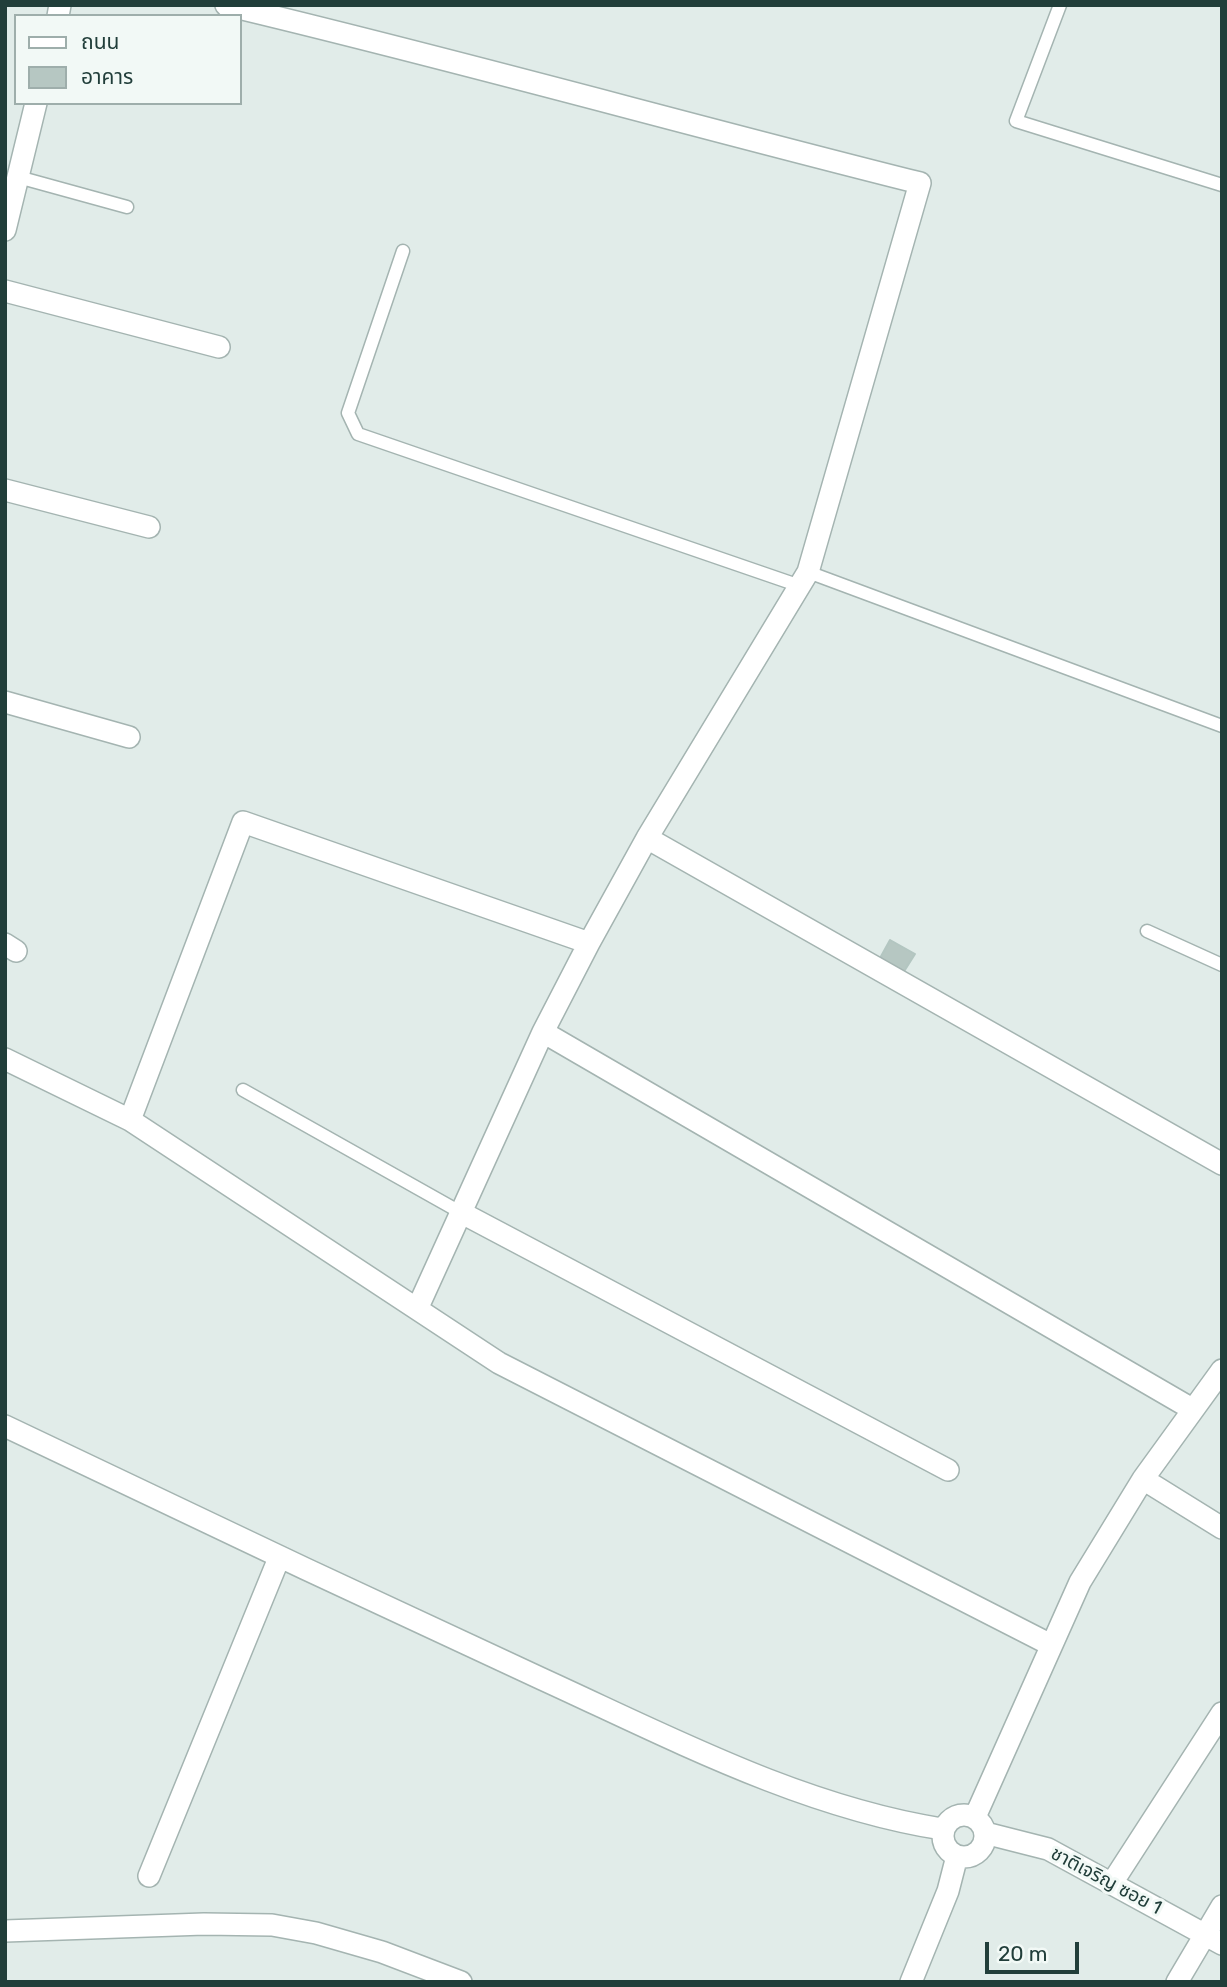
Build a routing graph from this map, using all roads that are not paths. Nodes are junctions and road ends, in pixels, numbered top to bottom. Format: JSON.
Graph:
{"nodes":[{"id":1,"x":226,"y":5,"type":"edge"},
{"id":2,"x":1060,"y":5,"type":"edge"},
{"id":3,"x":36,"y":105,"type":"edge"},
{"id":4,"x":18,"y":177,"type":"junction"},
{"id":5,"x":1222,"y":185,"type":"edge"},
{"id":6,"x":127,"y":207,"type":"dead end"},
{"id":7,"x":5,"y":230,"type":"edge"},
{"id":8,"x":403,"y":251,"type":"dead end"},
{"id":9,"x":5,"y":291,"type":"edge"},
{"id":10,"x":219,"y":347,"type":"dead end"},
{"id":11,"x":5,"y":490,"type":"edge"},
{"id":12,"x":149,"y":527,"type":"dead end"},
{"id":13,"x":804,"y":579,"type":"junction"},
{"id":14,"x":5,"y":702,"type":"edge"},
{"id":15,"x":1222,"y":726,"type":"edge"},
{"id":16,"x":129,"y":737,"type":"dead end"},
{"id":17,"x":647,"y":838,"type":"junction"},
{"id":18,"x":1147,"y":931,"type":"dead end"},
{"id":19,"x":589,"y":943,"type":"junction"},
{"id":20,"x":1222,"y":965,"type":"edge"},
{"id":21,"x":543,"y":1032,"type":"junction"},
{"id":22,"x":5,"y":1059,"type":"edge"},
{"id":23,"x":243,"y":1090,"type":"dead end"},
{"id":24,"x":130,"y":1121,"type":"junction"},
{"id":25,"x":1222,"y":1164,"type":"edge"},
{"id":26,"x":460,"y":1212,"type":"junction"},
{"id":27,"x":418,"y":1307,"type":"junction"},
{"id":28,"x":1222,"y":1370,"type":"edge"},
{"id":29,"x":1192,"y":1409,"type":"junction"},
{"id":30,"x":5,"y":1426,"type":"edge"},
{"id":31,"x":948,"y":1469,"type":"dead end"},
{"id":32,"x":1143,"y":1479,"type":"junction"},
{"id":33,"x":1222,"y":1528,"type":"edge"},
{"id":34,"x":279,"y":1558,"type":"junction"},
{"id":35,"x":1051,"y":1645,"type":"junction"},
{"id":36,"x":1222,"y":1713,"type":"edge"},
{"id":37,"x":980,"y":1825,"type":"junction"},
{"id":38,"x":943,"y":1829,"type":"junction"},
{"id":39,"x":957,"y":1856,"type":"junction"},
{"id":40,"x":149,"y":1876,"type":"dead end"},
{"id":41,"x":1112,"y":1884,"type":"junction"},
{"id":42,"x":1222,"y":1906,"type":"edge"},
{"id":43,"x":5,"y":1931,"type":"edge"},
{"id":44,"x":1202,"y":1934,"type":"junction"},
{"id":45,"x":1222,"y":1944,"type":"edge"},
{"id":46,"x":461,"y":1982,"type":"edge"},
{"id":47,"x":911,"y":1982,"type":"edge"},
{"id":48,"x":1177,"y":1982,"type":"edge"}],
"edges":[{"from":1,"to":13,"type":"street"},
{"from":2,"to":5,"type":"lane"},
{"from":3,"to":4,"type":"street"},
{"from":4,"to":6,"type":"lane"},
{"from":4,"to":7,"type":"street"},
{"from":8,"to":13,"type":"lane"},
{"from":9,"to":10,"type":"street"},
{"from":11,"to":12,"type":"street"},
{"from":13,"to":15,"type":"lane"},
{"from":13,"to":17,"type":"street"},
{"from":14,"to":16,"type":"street"},
{"from":17,"to":19,"type":"street"},
{"from":17,"to":25,"type":"street"},
{"from":18,"to":20,"type":"lane"},
{"from":19,"to":21,"type":"street"},
{"from":19,"to":24,"type":"street"},
{"from":21,"to":26,"type":"street"},
{"from":21,"to":29,"type":"street"},
{"from":22,"to":24,"type":"street"},
{"from":23,"to":26,"type":"lane"},
{"from":24,"to":27,"type":"street"},
{"from":26,"to":27,"type":"street"},
{"from":26,"to":31,"type":"street"},
{"from":27,"to":35,"type":"street"},
{"from":28,"to":29,"type":"street"},
{"from":29,"to":32,"type":"street"},
{"from":30,"to":34,"type":"street"},
{"from":32,"to":33,"type":"street"},
{"from":32,"to":35,"type":"street"},
{"from":34,"to":38,"type":"street"},
{"from":34,"to":40,"type":"street"},
{"from":35,"to":37,"type":"street"},
{"from":36,"to":41,"type":"street"},
{"from":37,"to":38,"type":"street"},
{"from":37,"to":39,"type":"street"},
{"from":37,"to":41,"type":"street","name":"ชาติเจริญ ซอย 1"},
{"from":38,"to":39,"type":"street"},
{"from":39,"to":47,"type":"street"},
{"from":41,"to":44,"type":"street","name":"ชาติเจริญ ซอย 1"},
{"from":42,"to":44,"type":"street"},
{"from":43,"to":46,"type":"street"},
{"from":44,"to":45,"type":"street","name":"ชาติเจริญ ซอย 1"},
{"from":44,"to":48,"type":"street"}]}
